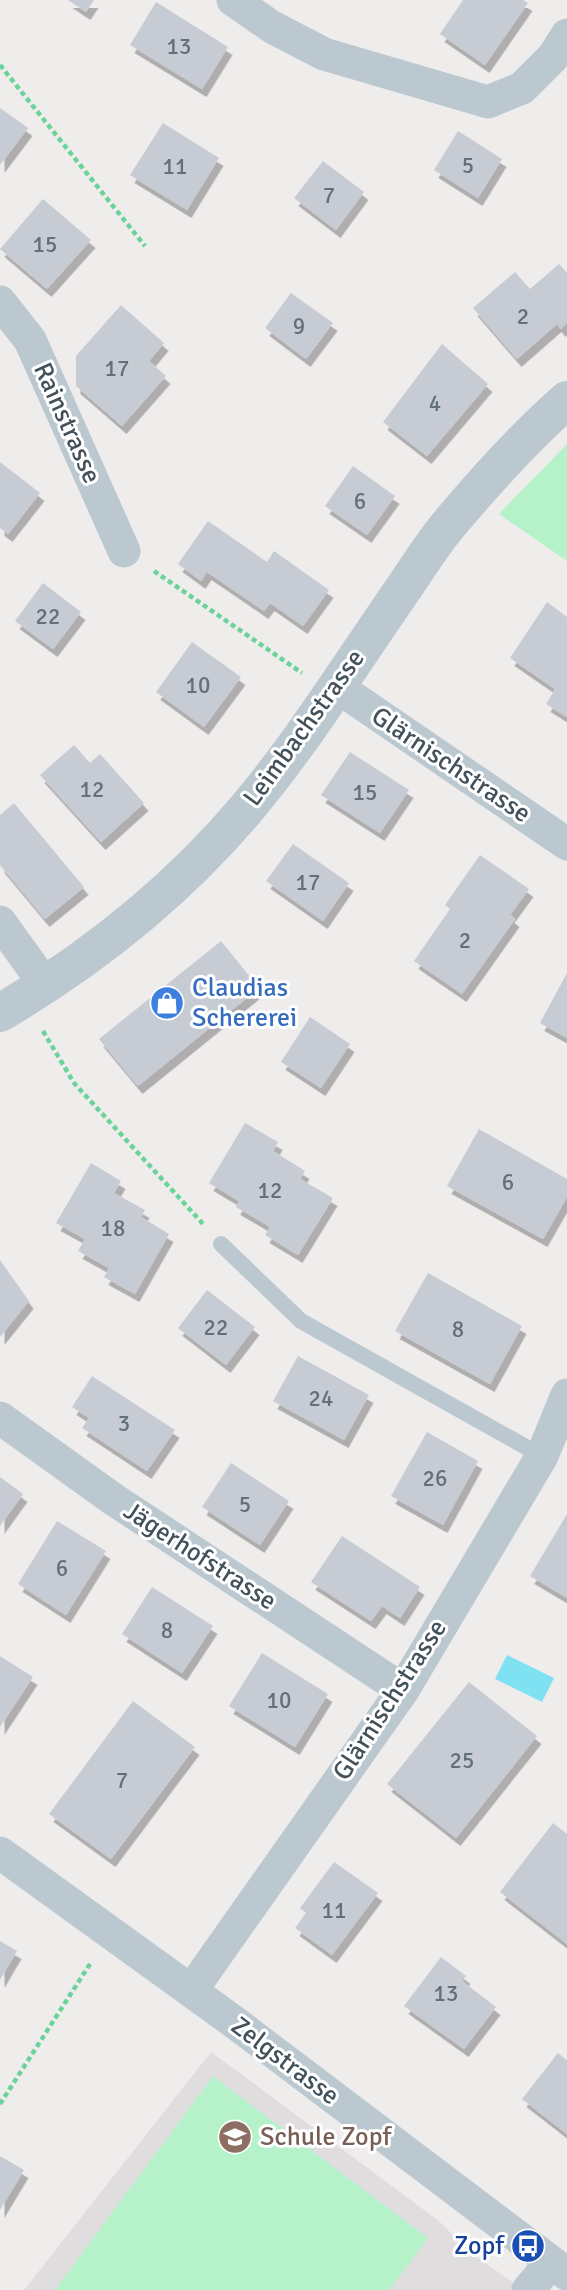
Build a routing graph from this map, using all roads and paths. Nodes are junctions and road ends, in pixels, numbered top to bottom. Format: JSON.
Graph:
{"nodes":[{"id":1,"x":233,"y":0,"type":"edge"},
{"id":2,"x":567,"y":35,"type":"edge"},
{"id":3,"x":0,"y":65,"type":"edge"},
{"id":4,"x":145,"y":246,"type":"dead end"},
{"id":5,"x":0,"y":302,"type":"edge"},
{"id":6,"x":567,"y":400,"type":"edge"},
{"id":7,"x":124,"y":551,"type":"joint"},
{"id":8,"x":322,"y":682,"type":"junction"},
{"id":9,"x":567,"y":844,"type":"edge"},
{"id":10,"x":0,"y":922,"type":"edge"},
{"id":11,"x":41,"y":1004,"type":"junction"},
{"id":12,"x":0,"y":1013,"type":"edge"},
{"id":13,"x":221,"y":1244,"type":"joint"},
{"id":14,"x":567,"y":1395,"type":"edge"},
{"id":15,"x":0,"y":1418,"type":"edge"},
{"id":16,"x":542,"y":1456,"type":"junction"},
{"id":17,"x":402,"y":1689,"type":"junction"},
{"id":18,"x":0,"y":1853,"type":"edge"},
{"id":19,"x":94,"y":1958,"type":"dead end"},
{"id":20,"x":191,"y":1991,"type":"junction"},
{"id":21,"x":0,"y":2104,"type":"edge"},
{"id":22,"x":559,"y":2269,"type":"edge"},
{"id":23,"x":528,"y":2290,"type":"edge"}],
"edges":[{"from":1,"to":2,"type":"street"},
{"from":3,"to":4,"type":"path"},
{"from":5,"to":7,"type":"street","name":"Rainstrasse"},
{"from":6,"to":8,"type":"street","name":"Leimbachstrasse"},
{"from":7,"to":8,"type":"path"},
{"from":8,"to":9,"type":"street","name":"Glärnischstrasse"},
{"from":8,"to":11,"type":"street","name":"Leimbachstrasse"},
{"from":10,"to":11,"type":"street"},
{"from":11,"to":12,"type":"street","name":"Leimbachstrasse"},
{"from":11,"to":13,"type":"path"},
{"from":13,"to":16,"type":"lane"},
{"from":14,"to":16,"type":"street","name":"Glärnischstrasse"},
{"from":15,"to":17,"type":"street","name":"Jägerhofstrasse"},
{"from":16,"to":17,"type":"street","name":"Glärnischstrasse"},
{"from":17,"to":20,"type":"street","name":"Glärnischstrasse"},
{"from":18,"to":20,"type":"street","name":"Zelgstrasse"},
{"from":19,"to":21,"type":"path"},
{"from":20,"to":22,"type":"street","name":"Zelgstrasse"},
{"from":22,"to":23,"type":"street"}]}
